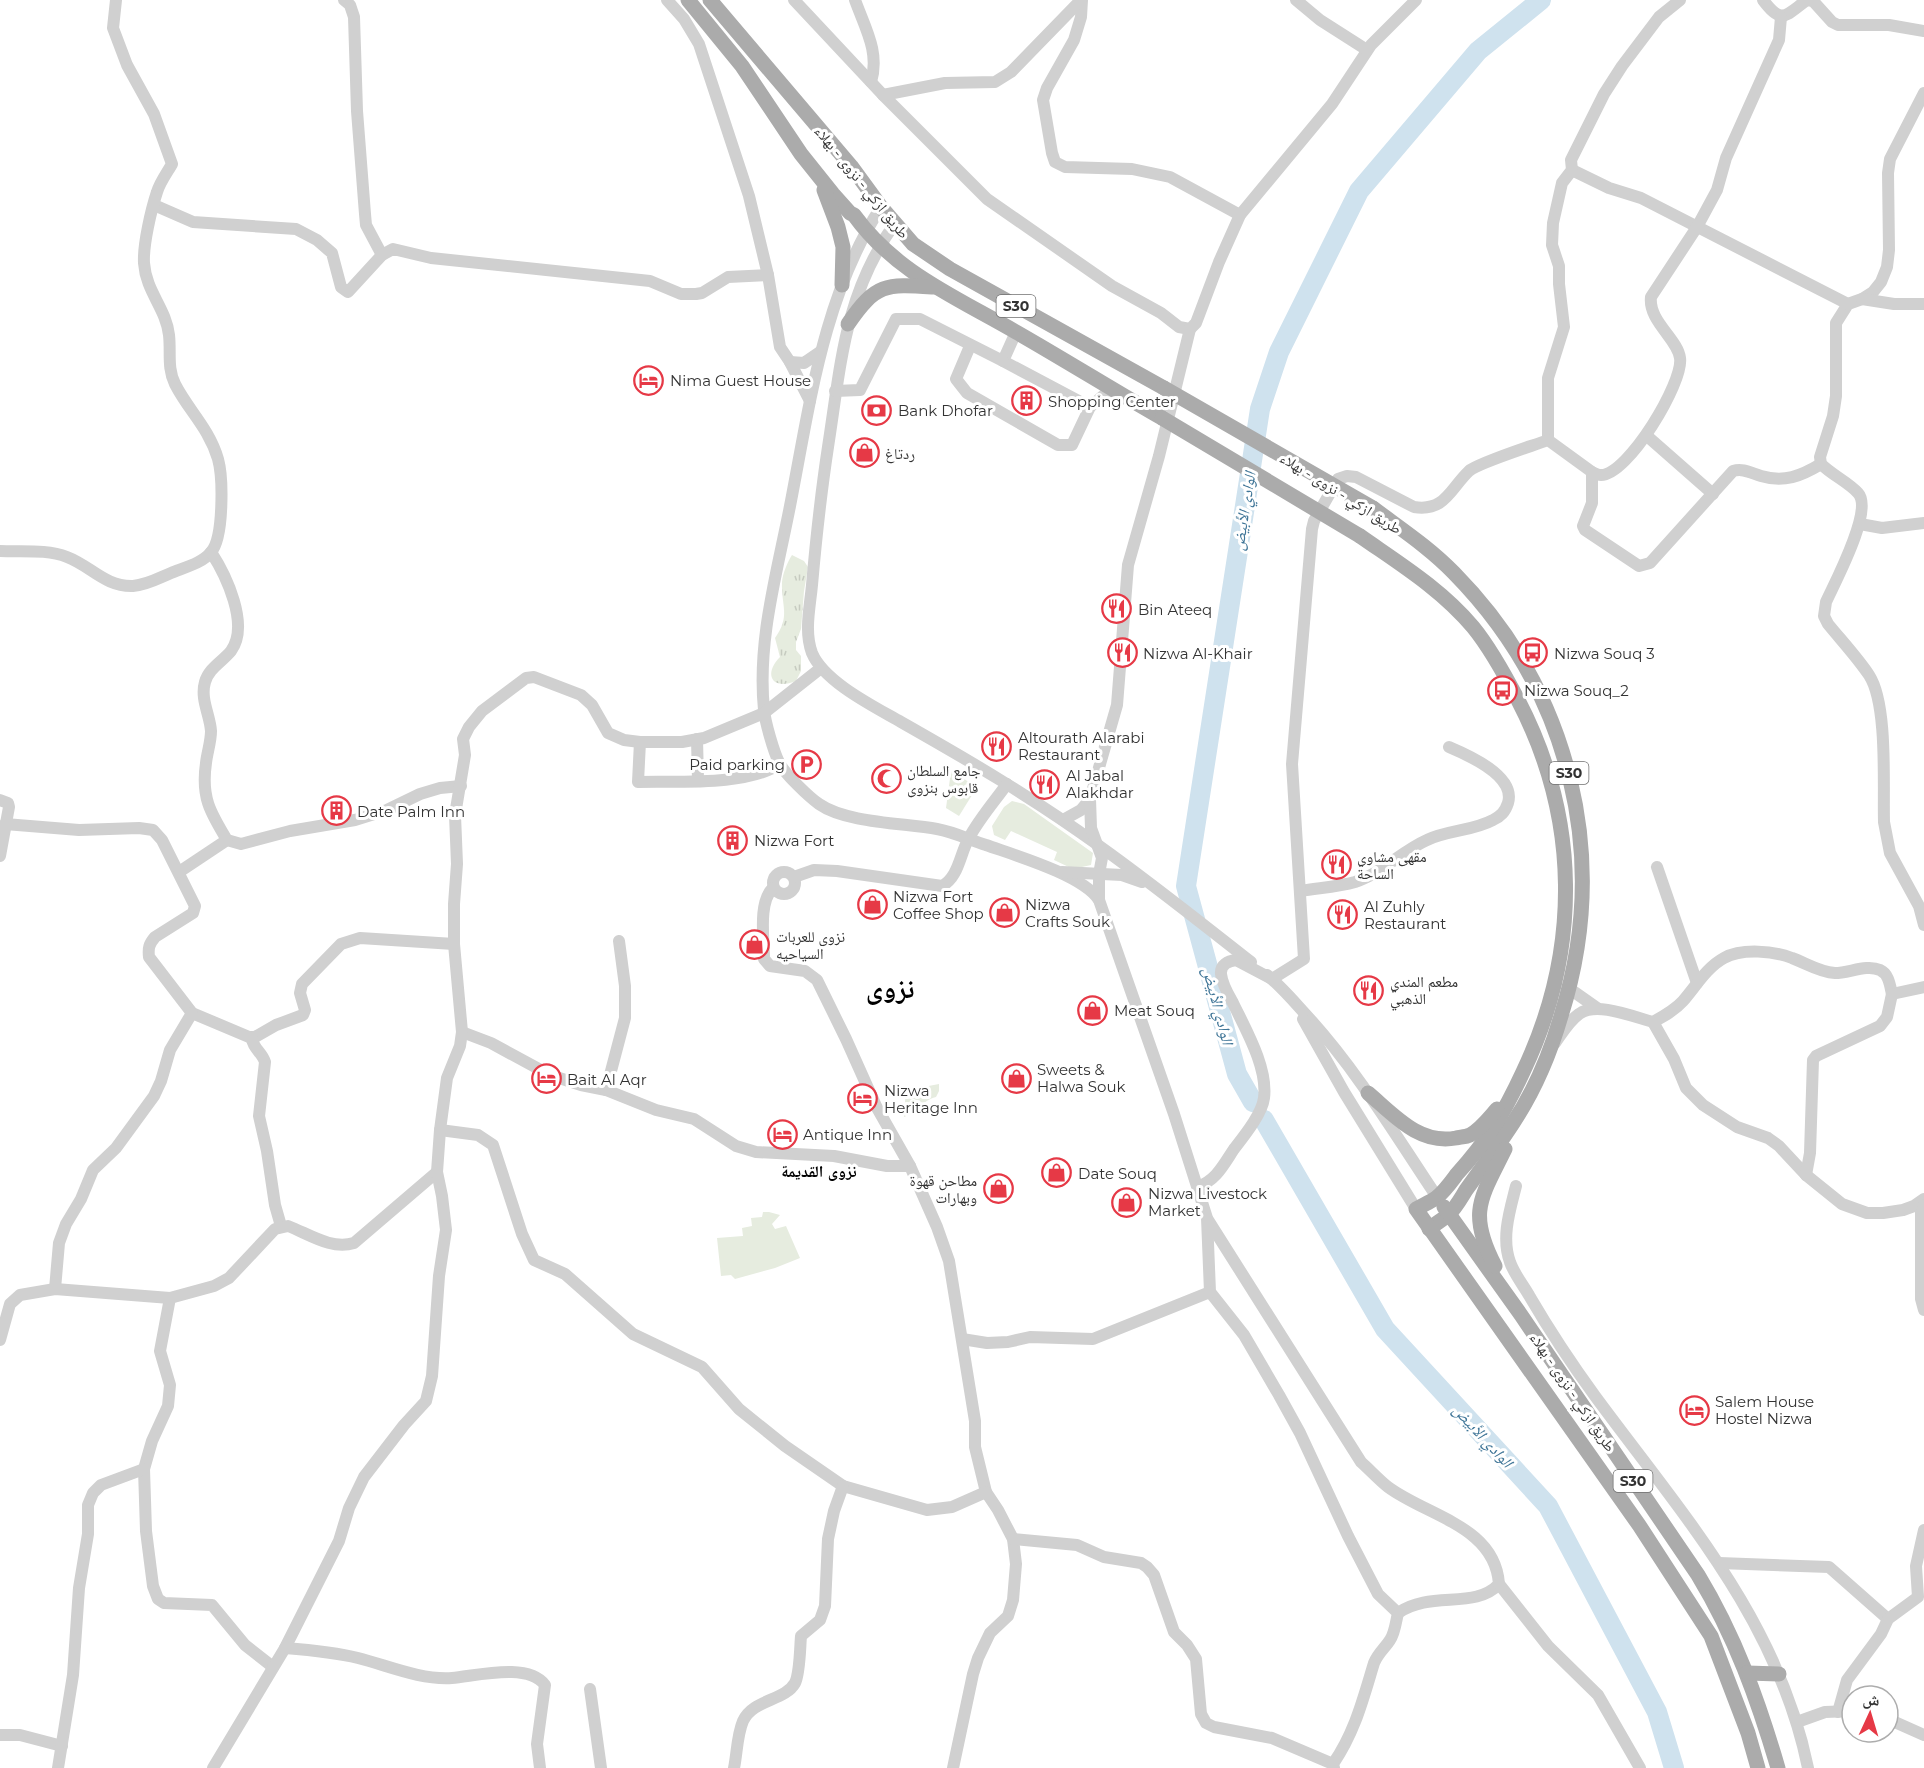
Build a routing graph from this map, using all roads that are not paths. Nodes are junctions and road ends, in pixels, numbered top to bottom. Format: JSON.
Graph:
{"nodes":[{"id":1,"x":116,"y":0,"type":"edge"},
{"id":2,"x":344,"y":0,"type":"edge"},
{"id":3,"x":668,"y":0,"type":"edge"},
{"id":4,"x":688,"y":0,"type":"edge"},
{"id":5,"x":710,"y":0,"type":"edge"},
{"id":6,"x":794,"y":0,"type":"edge"},
{"id":7,"x":855,"y":0,"type":"edge"},
{"id":8,"x":1082,"y":0,"type":"edge"},
{"id":9,"x":1296,"y":0,"type":"edge"},
{"id":10,"x":1416,"y":0,"type":"edge"},
{"id":11,"x":1680,"y":0,"type":"edge"},
{"id":12,"x":1763,"y":0,"type":"edge"},
{"id":13,"x":1813,"y":0,"type":"edge"},
{"id":14,"x":1781,"y":17,"type":"junction"},
{"id":15,"x":1924,"y":31,"type":"edge"},
{"id":16,"x":1367,"y":50,"type":"junction"},
{"id":17,"x":871,"y":82,"type":"junction"},
{"id":18,"x":1924,"y":93,"type":"edge"},
{"id":19,"x":883,"y":94,"type":"junction"},
{"id":20,"x":1572,"y":170,"type":"junction"},
{"id":21,"x":818,"y":177,"type":"junction"},
{"id":22,"x":154,"y":205,"type":"junction"},
{"id":23,"x":881,"y":207,"type":"junction"},
{"id":24,"x":1240,"y":215,"type":"junction"},
{"id":25,"x":895,"y":223,"type":"junction"},
{"id":26,"x":1697,"y":227,"type":"junction"},
{"id":27,"x":866,"y":231,"type":"junction"},
{"id":28,"x":879,"y":246,"type":"junction"},
{"id":29,"x":382,"y":255,"type":"junction"},
{"id":30,"x":768,"y":275,"type":"junction"},
{"id":31,"x":842,"y":285,"type":"junction"},
{"id":32,"x":933,"y":287,"type":"junction"},
{"id":33,"x":1862,"y":299,"type":"junction"},
{"id":34,"x":1848,"y":304,"type":"junction"},
{"id":35,"x":1924,"y":304,"type":"edge"},
{"id":36,"x":848,"y":324,"type":"junction"},
{"id":37,"x":1190,"y":329,"type":"junction"},
{"id":38,"x":1016,"y":332,"type":"junction"},
{"id":39,"x":970,"y":346,"type":"junction"},
{"id":40,"x":820,"y":352,"type":"junction"},
{"id":41,"x":790,"y":362,"type":"junction"},
{"id":42,"x":1004,"y":362,"type":"junction"},
{"id":43,"x":1111,"y":389,"type":"junction"},
{"id":44,"x":835,"y":392,"type":"junction"},
{"id":45,"x":810,"y":401,"type":"junction"},
{"id":46,"x":1090,"y":407,"type":"junction"},
{"id":47,"x":1647,"y":436,"type":"junction"},
{"id":48,"x":1548,"y":440,"type":"junction"},
{"id":49,"x":1821,"y":465,"type":"junction"},
{"id":50,"x":1592,"y":472,"type":"junction"},
{"id":51,"x":1713,"y":494,"type":"junction"},
{"id":52,"x":1924,"y":523,"type":"edge"},
{"id":53,"x":1860,"y":524,"type":"junction"},
{"id":54,"x":0,"y":551,"type":"edge"},
{"id":55,"x":211,"y":552,"type":"junction"},
{"id":56,"x":821,"y":668,"type":"junction"},
{"id":57,"x":764,"y":712,"type":"junction"},
{"id":58,"x":697,"y":739,"type":"junction"},
{"id":59,"x":640,"y":742,"type":"junction"},
{"id":60,"x":1449,"y":747,"type":"dead end"},
{"id":61,"x":780,"y":764,"type":"junction"},
{"id":62,"x":698,"y":780,"type":"junction"},
{"id":63,"x":1007,"y":784,"type":"junction"},
{"id":64,"x":461,"y":786,"type":"junction"},
{"id":65,"x":1090,"y":799,"type":"junction"},
{"id":66,"x":0,"y":800,"type":"edge"},
{"id":67,"x":1063,"y":820,"type":"junction"},
{"id":68,"x":5,"y":824,"type":"junction"},
{"id":69,"x":968,"y":839,"type":"junction"},
{"id":70,"x":227,"y":840,"type":"junction"},
{"id":71,"x":1097,"y":844,"type":"junction"},
{"id":72,"x":0,"y":856,"type":"edge"},
{"id":73,"x":1658,"y":867,"type":"dead end"},
{"id":74,"x":179,"y":872,"type":"junction"},
{"id":75,"x":1059,"y":872,"type":"junction"},
{"id":76,"x":1099,"y":874,"type":"junction"},
{"id":77,"x":1301,"y":891,"type":"junction"},
{"id":78,"x":1162,"y":892,"type":"junction"},
{"id":79,"x":1099,"y":900,"type":"junction"},
{"id":80,"x":1924,"y":925,"type":"edge"},
{"id":81,"x":619,"y":941,"type":"dead end"},
{"id":82,"x":454,"y":944,"type":"junction"},
{"id":83,"x":1272,"y":979,"type":"junction"},
{"id":84,"x":1697,"y":983,"type":"junction"},
{"id":85,"x":1924,"y":987,"type":"edge"},
{"id":86,"x":1570,"y":989,"type":"junction"},
{"id":87,"x":1892,"y":994,"type":"junction"},
{"id":88,"x":1290,"y":997,"type":"junction"},
{"id":89,"x":1597,"y":1008,"type":"junction"},
{"id":90,"x":192,"y":1013,"type":"junction"},
{"id":91,"x":1653,"y":1022,"type":"junction"},
{"id":92,"x":462,"y":1032,"type":"junction"},
{"id":93,"x":252,"y":1037,"type":"junction"},
{"id":94,"x":1552,"y":1047,"type":"junction"},
{"id":95,"x":1529,"y":1059,"type":"junction"},
{"id":96,"x":606,"y":1090,"type":"junction"},
{"id":97,"x":1368,"y":1093,"type":"junction"},
{"id":98,"x":1528,"y":1100,"type":"junction"},
{"id":99,"x":440,"y":1130,"type":"junction"},
{"id":100,"x":910,"y":1166,"type":"junction"},
{"id":101,"x":437,"y":1172,"type":"junction"},
{"id":102,"x":1806,"y":1175,"type":"junction"},
{"id":103,"x":1516,"y":1186,"type":"dead end"},
{"id":104,"x":1197,"y":1187,"type":"junction"},
{"id":105,"x":1437,"y":1197,"type":"junction"},
{"id":106,"x":1924,"y":1199,"type":"edge"},
{"id":107,"x":1924,"y":1205,"type":"edge"},
{"id":108,"x":1416,"y":1209,"type":"junction"},
{"id":109,"x":1449,"y":1215,"type":"junction"},
{"id":110,"x":1207,"y":1218,"type":"junction"},
{"id":111,"x":281,"y":1226,"type":"junction"},
{"id":112,"x":1429,"y":1229,"type":"junction"},
{"id":113,"x":55,"y":1289,"type":"junction"},
{"id":114,"x":1210,"y":1292,"type":"junction"},
{"id":115,"x":170,"y":1298,"type":"junction"},
{"id":116,"x":1924,"y":1310,"type":"edge"},
{"id":117,"x":1521,"y":1315,"type":"junction"},
{"id":118,"x":0,"y":1340,"type":"edge"},
{"id":119,"x":963,"y":1340,"type":"junction"},
{"id":120,"x":144,"y":1469,"type":"junction"},
{"id":121,"x":843,"y":1486,"type":"junction"},
{"id":122,"x":986,"y":1492,"type":"junction"},
{"id":123,"x":1924,"y":1530,"type":"edge"},
{"id":124,"x":1013,"y":1539,"type":"junction"},
{"id":125,"x":1719,"y":1563,"type":"junction"},
{"id":126,"x":1499,"y":1584,"type":"junction"},
{"id":127,"x":1398,"y":1612,"type":"junction"},
{"id":128,"x":1888,"y":1619,"type":"junction"},
{"id":129,"x":285,"y":1648,"type":"junction"},
{"id":130,"x":273,"y":1667,"type":"junction"},
{"id":131,"x":1747,"y":1673,"type":"junction"},
{"id":132,"x":1779,"y":1674,"type":"junction"},
{"id":133,"x":590,"y":1689,"type":"dead end"},
{"id":134,"x":1838,"y":1712,"type":"joint"},
{"id":135,"x":1797,"y":1722,"type":"junction"},
{"id":136,"x":1900,"y":1724,"type":"edge"},
{"id":137,"x":0,"y":1735,"type":"edge"},
{"id":138,"x":1924,"y":1735,"type":"edge"},
{"id":139,"x":62,"y":1746,"type":"junction"},
{"id":140,"x":1334,"y":1766,"type":"edge"},
{"id":141,"x":58,"y":1768,"type":"edge"},
{"id":142,"x":213,"y":1768,"type":"edge"},
{"id":143,"x":540,"y":1768,"type":"edge"},
{"id":144,"x":602,"y":1768,"type":"edge"},
{"id":145,"x":734,"y":1768,"type":"edge"},
{"id":146,"x":953,"y":1768,"type":"edge"},
{"id":147,"x":1640,"y":1768,"type":"edge"},
{"id":148,"x":1758,"y":1768,"type":"edge"},
{"id":149,"x":1778,"y":1768,"type":"edge"},
{"id":150,"x":1808,"y":1768,"type":"edge"}],
"edges":[{"from":1,"to":22,"type":"street"},
{"from":2,"to":29,"type":"street"},
{"from":3,"to":30,"type":"street"},
{"from":4,"to":21,"type":"main road","name":"طريق ازكي - نزوى - بهلاء","number":"S30"},
{"from":5,"to":23,"type":"main road","name":"طريق ازكي - نزوى - بهلاء","number":"S30"},
{"from":6,"to":17,"type":"street"},
{"from":7,"to":17,"type":"street"},
{"from":8,"to":19,"type":"street"},
{"from":8,"to":24,"type":"street"},
{"from":9,"to":16,"type":"street"},
{"from":10,"to":16,"type":"street"},
{"from":11,"to":20,"type":"street"},
{"from":12,"to":14,"type":"street"},
{"from":13,"to":14,"type":"street"},
{"from":13,"to":15,"type":"street"},
{"from":14,"to":26,"type":"street"},
{"from":16,"to":24,"type":"street"},
{"from":17,"to":19,"type":"street"},
{"from":18,"to":33,"type":"street"},
{"from":19,"to":37,"type":"street"},
{"from":20,"to":26,"type":"street"},
{"from":20,"to":48,"type":"street"},
{"from":21,"to":27,"type":"main road","name":"طريق ازكي - نزوى - بهلاء","number":"S30"},
{"from":21,"to":31,"type":"main road"},
{"from":22,"to":29,"type":"street"},
{"from":22,"to":55,"type":"street"},
{"from":23,"to":25,"type":"main road","name":"طريق ازكي - نزوى - بهلاء","number":"S30"},
{"from":23,"to":27,"type":"street"},
{"from":24,"to":37,"type":"street"},
{"from":25,"to":28,"type":"street"},
{"from":25,"to":86,"type":"main road","name":"طريق ازكي - نزوى - بهلاء","number":"S30","bridge":true},
{"from":26,"to":34,"type":"street"},
{"from":26,"to":47,"type":"street"},
{"from":27,"to":28,"type":"main road","name":"طريق ازكي - نزوى - بهلاء","number":"S30"},
{"from":27,"to":31,"type":"street"},
{"from":28,"to":32,"type":"main road","name":"طريق ازكي - نزوى - بهلاء","number":"S30"},
{"from":28,"to":36,"type":"street"},
{"from":29,"to":30,"type":"street"},
{"from":30,"to":41,"type":"street"},
{"from":31,"to":40,"type":"street"},
{"from":32,"to":36,"type":"main road"},
{"from":32,"to":38,"type":"main road","name":"طريق ازكي - نزوى - بهلاء","number":"S30"},
{"from":33,"to":34,"type":"street"},
{"from":33,"to":35,"type":"street"},
{"from":34,"to":49,"type":"street"},
{"from":36,"to":44,"type":"street"},
{"from":37,"to":65,"type":"street"},
{"from":38,"to":42,"type":"street"},
{"from":38,"to":43,"type":"main road","name":"طريق ازكي - نزوى - بهلاء","number":"S30"},
{"from":39,"to":42,"type":"street"},
{"from":39,"to":44,"type":"street"},
{"from":39,"to":46,"type":"street"},
{"from":40,"to":41,"type":"street"},
{"from":40,"to":45,"type":"street"},
{"from":41,"to":45,"type":"street"},
{"from":42,"to":46,"type":"street"},
{"from":43,"to":46,"type":"street"},
{"from":43,"to":95,"type":"main road","name":"طريق ازكي - نزوى - بهلاء","number":"S30","bridge":true},
{"from":44,"to":56,"type":"street"},
{"from":45,"to":57,"type":"street"},
{"from":47,"to":50,"type":"street"},
{"from":47,"to":51,"type":"street"},
{"from":48,"to":50,"type":"street"},
{"from":48,"to":77,"type":"street"},
{"from":49,"to":51,"type":"street"},
{"from":49,"to":53,"type":"street"},
{"from":50,"to":51,"type":"street"},
{"from":52,"to":53,"type":"street"},
{"from":53,"to":80,"type":"street"},
{"from":54,"to":55,"type":"street"},
{"from":55,"to":70,"type":"street"},
{"from":56,"to":57,"type":"street"},
{"from":56,"to":63,"type":"street"},
{"from":57,"to":58,"type":"street"},
{"from":57,"to":61,"type":"street"},
{"from":58,"to":59,"type":"street"},
{"from":58,"to":62,"type":"street"},
{"from":59,"to":62,"type":"street"},
{"from":59,"to":64,"type":"street"},
{"from":60,"to":77,"type":"street"},
{"from":61,"to":62,"type":"street"},
{"from":61,"to":69,"type":"street"},
{"from":63,"to":67,"type":"street"},
{"from":63,"to":69,"type":"street"},
{"from":64,"to":70,"type":"street"},
{"from":64,"to":82,"type":"street"},
{"from":65,"to":67,"type":"street"},
{"from":65,"to":71,"type":"street"},
{"from":66,"to":68,"type":"street"},
{"from":67,"to":71,"type":"street"},
{"from":68,"to":72,"type":"street"},
{"from":68,"to":74,"type":"street"},
{"from":69,"to":75,"type":"street"},
{"from":69,"to":100,"type":"street"},
{"from":70,"to":74,"type":"street"},
{"from":71,"to":76,"type":"street"},
{"from":71,"to":78,"type":"street"},
{"from":73,"to":84,"type":"street"},
{"from":74,"to":90,"type":"street"},
{"from":75,"to":76,"type":"street"},
{"from":75,"to":79,"type":"street"},
{"from":76,"to":78,"type":"street"},
{"from":76,"to":79,"type":"street"},
{"from":77,"to":83,"type":"street"},
{"from":78,"to":83,"type":"street"},
{"from":79,"to":104,"type":"street"},
{"from":81,"to":96,"type":"street"},
{"from":82,"to":92,"type":"street"},
{"from":82,"to":93,"type":"street"},
{"from":83,"to":88,"type":"street"},
{"from":83,"to":104,"type":"street"},
{"from":84,"to":87,"type":"street"},
{"from":84,"to":91,"type":"street"},
{"from":85,"to":87,"type":"street"},
{"from":86,"to":89,"type":"street"},
{"from":86,"to":94,"type":"main road","name":"طريق ازكي - نزوى - بهلاء","number":"S30"},
{"from":87,"to":102,"type":"street"},
{"from":88,"to":97,"type":"street"},
{"from":88,"to":108,"type":"street"},
{"from":89,"to":91,"type":"street"},
{"from":89,"to":94,"type":"street"},
{"from":90,"to":93,"type":"street"},
{"from":90,"to":113,"type":"street"},
{"from":91,"to":102,"type":"street"},
{"from":92,"to":96,"type":"street"},
{"from":92,"to":99,"type":"street"},
{"from":93,"to":111,"type":"street"},
{"from":94,"to":98,"type":"main road","name":"طريق ازكي - نزوى - بهلاء","number":"S30"},
{"from":95,"to":97,"type":"main road"},
{"from":95,"to":105,"type":"main road","name":"طريق ازكي - نزوى - بهلاء","number":"S30"},
{"from":96,"to":100,"type":"street"},
{"from":97,"to":105,"type":"street"},
{"from":98,"to":109,"type":"main road","name":"طريق ازكي - نزوى - بهلاء","number":"S30"},
{"from":98,"to":117,"type":"main road"},
{"from":99,"to":101,"type":"street"},
{"from":99,"to":121,"type":"street"},
{"from":100,"to":119,"type":"street"},
{"from":101,"to":111,"type":"street"},
{"from":101,"to":129,"type":"street"},
{"from":102,"to":106,"type":"street"},
{"from":103,"to":125,"type":"street"},
{"from":104,"to":110,"type":"street"},
{"from":105,"to":108,"type":"main road","name":"طريق ازكي - نزوى - بهلاء","number":"S30"},
{"from":105,"to":109,"type":"main road","name":"طريق ازكي - نزوى - بهلاء","number":"S30"},
{"from":107,"to":116,"type":"street"},
{"from":108,"to":112,"type":"main road","name":"طريق ازكي - نزوى - بهلاء","number":"S30"},
{"from":109,"to":112,"type":"main road","name":"طريق ازكي - نزوى - بهلاء","number":"S30"},
{"from":109,"to":117,"type":"main road","name":"طريق ازكي - نزوى - بهلاء","number":"S30"},
{"from":110,"to":114,"type":"street"},
{"from":110,"to":126,"type":"street"},
{"from":111,"to":115,"type":"street"},
{"from":112,"to":148,"type":"main road","name":"طريق ازكي - نزوى - بهلاء","number":"S30"},
{"from":113,"to":115,"type":"street"},
{"from":113,"to":118,"type":"street"},
{"from":114,"to":119,"type":"street"},
{"from":114,"to":127,"type":"street"},
{"from":115,"to":120,"type":"street"},
{"from":117,"to":131,"type":"main road","name":"طريق ازكي - نزوى - بهلاء","number":"S30"},
{"from":119,"to":122,"type":"street"},
{"from":120,"to":130,"type":"street"},
{"from":120,"to":139,"type":"street"},
{"from":121,"to":122,"type":"street"},
{"from":121,"to":145,"type":"street"},
{"from":122,"to":124,"type":"street"},
{"from":123,"to":128,"type":"street"},
{"from":124,"to":140,"type":"street"},
{"from":124,"to":146,"type":"street"},
{"from":125,"to":128,"type":"street"},
{"from":125,"to":132,"type":"street"},
{"from":126,"to":127,"type":"street"},
{"from":126,"to":147,"type":"street"},
{"from":127,"to":140,"type":"street"},
{"from":128,"to":134,"type":"street"},
{"from":129,"to":130,"type":"street"},
{"from":129,"to":143,"type":"street"},
{"from":130,"to":142,"type":"street"},
{"from":131,"to":132,"type":"main road"},
{"from":131,"to":149,"type":"main road","name":"طريق ازكي - نزوى - بهلاء","number":"S30"},
{"from":132,"to":135,"type":"street"},
{"from":133,"to":144,"type":"street"},
{"from":134,"to":135,"type":"street"},
{"from":135,"to":150,"type":"street"},
{"from":136,"to":138,"type":"street"},
{"from":137,"to":139,"type":"street"},
{"from":139,"to":141,"type":"street"}]}
